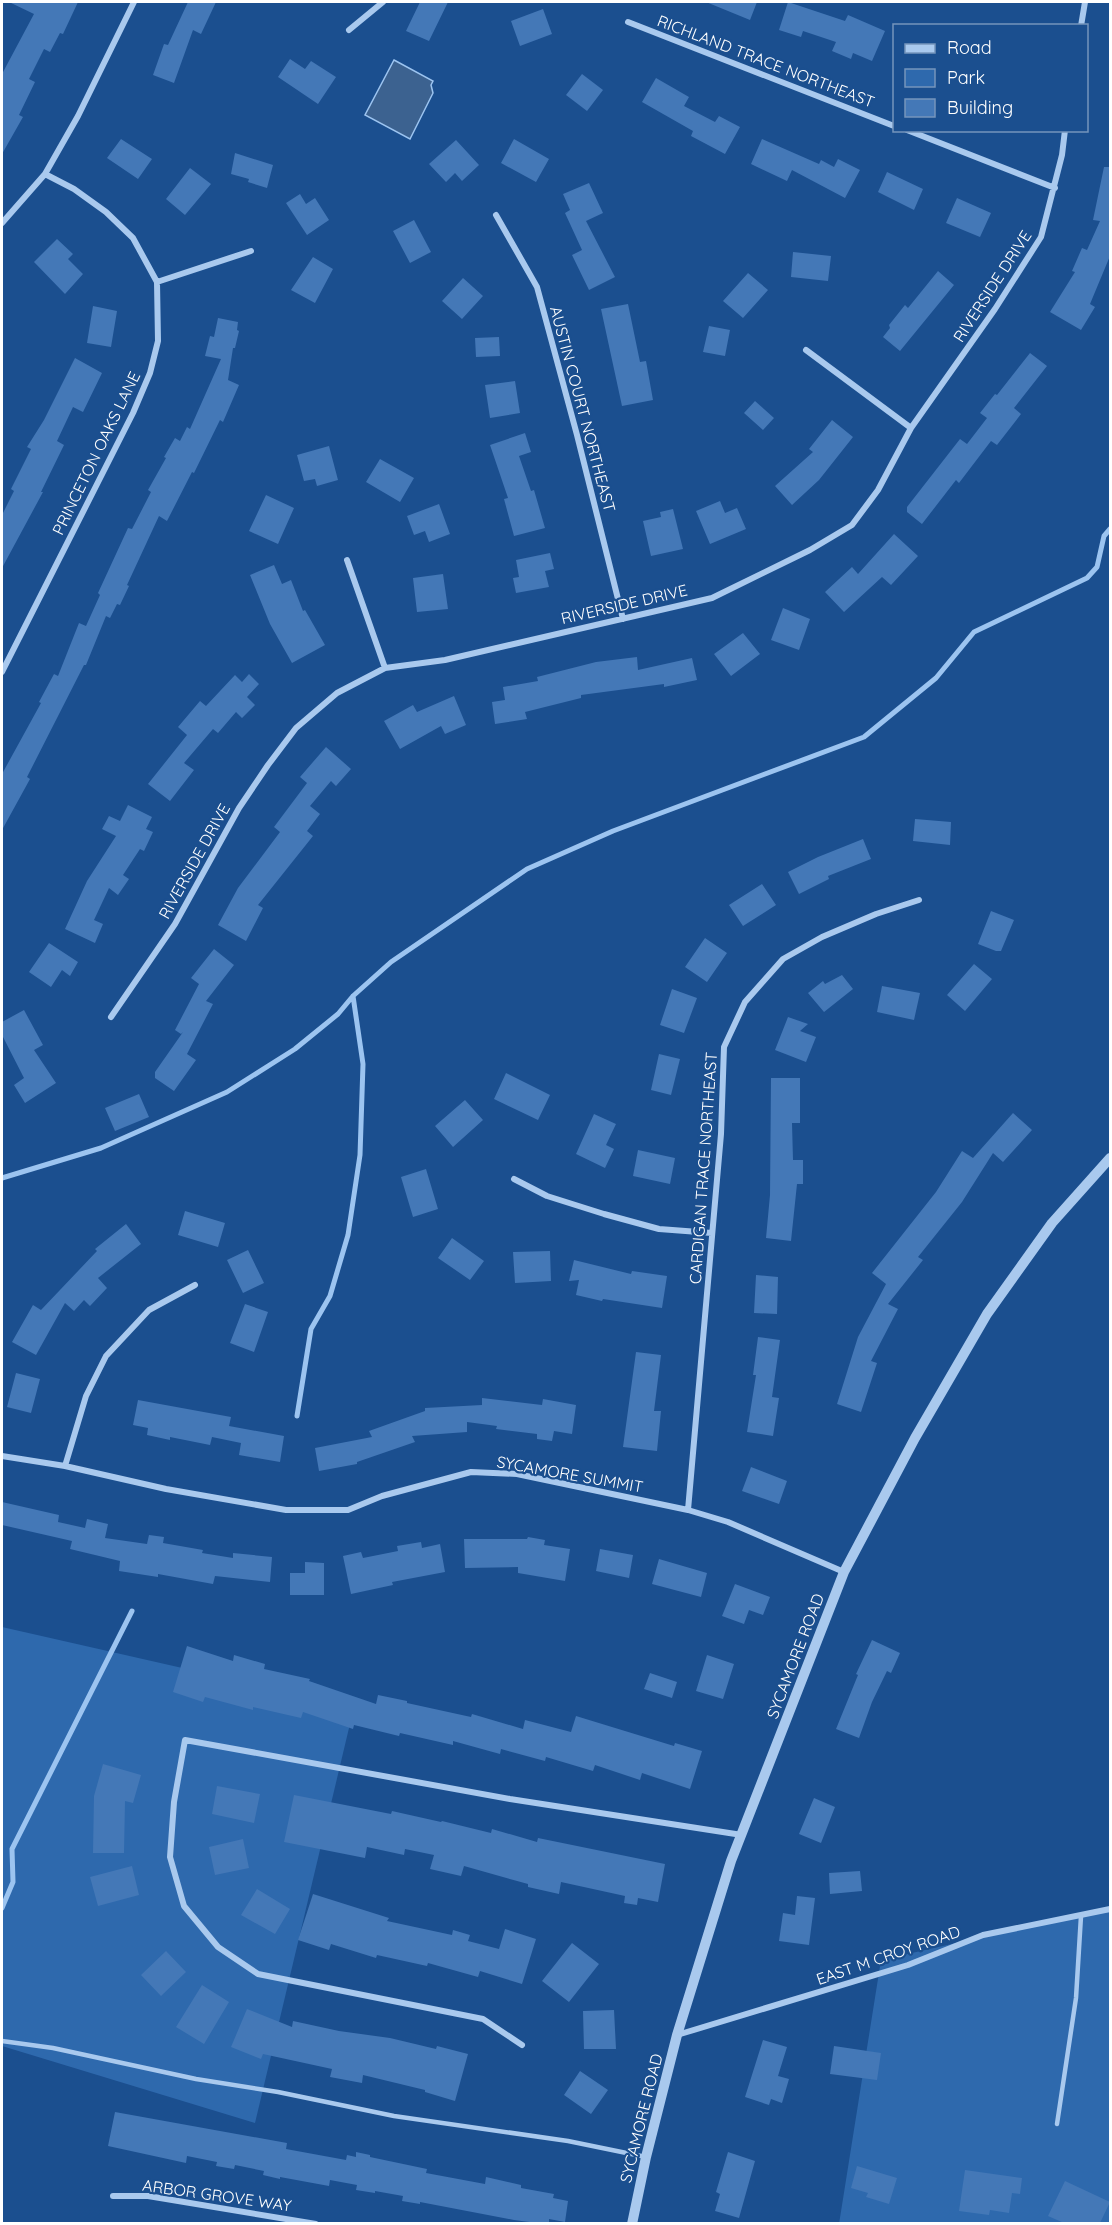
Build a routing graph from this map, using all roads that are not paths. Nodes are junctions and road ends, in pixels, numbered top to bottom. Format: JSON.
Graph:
{"nodes":[{"id":1,"x":134,"y":2,"type":"edge"},
{"id":2,"x":383,"y":2,"type":"edge"},
{"id":3,"x":1084,"y":2,"type":"edge"},
{"id":4,"x":628,"y":22,"type":"dead end"},
{"id":5,"x":1080,"y":24,"type":"edge"},
{"id":6,"x":349,"y":30,"type":"dead end"},
{"id":7,"x":893,"y":126,"type":"edge"},
{"id":8,"x":912,"y":132,"type":"edge"},
{"id":9,"x":1065,"y":132,"type":"edge"},
{"id":10,"x":45,"y":174,"type":"junction"},
{"id":11,"x":1055,"y":188,"type":"junction"},
{"id":12,"x":496,"y":215,"type":"dead end"},
{"id":13,"x":2,"y":223,"type":"edge"},
{"id":14,"x":251,"y":251,"type":"dead end"},
{"id":15,"x":157,"y":282,"type":"junction"},
{"id":16,"x":806,"y":350,"type":"dead end"},
{"id":17,"x":911,"y":428,"type":"junction"},
{"id":18,"x":347,"y":560,"type":"dead end"},
{"id":19,"x":623,"y":619,"type":"junction"},
{"id":20,"x":385,"y":668,"type":"junction"},
{"id":21,"x":2,"y":672,"type":"edge"},
{"id":22,"x":919,"y":900,"type":"dead end"},
{"id":23,"x":111,"y":1017,"type":"dead end"},
{"id":24,"x":1110,"y":1158,"type":"edge"},
{"id":25,"x":514,"y":1179,"type":"dead end"},
{"id":26,"x":712,"y":1233,"type":"junction"},
{"id":27,"x":195,"y":1285,"type":"dead end"},
{"id":28,"x":2,"y":1455,"type":"edge"},
{"id":29,"x":65,"y":1466,"type":"junction"},
{"id":30,"x":688,"y":1510,"type":"junction"},
{"id":31,"x":844,"y":1572,"type":"junction"},
{"id":32,"x":742,"y":1835,"type":"junction"},
{"id":33,"x":1110,"y":1909,"type":"edge"},
{"id":34,"x":1081,"y":1916,"type":"junction"},
{"id":35,"x":677,"y":2035,"type":"junction"},
{"id":36,"x":2,"y":2041,"type":"edge"},
{"id":37,"x":522,"y":2045,"type":"dead end"},
{"id":38,"x":1057,"y":2124,"type":"dead end"},
{"id":39,"x":646,"y":2157,"type":"junction"},
{"id":40,"x":113,"y":2196,"type":"dead end"},
{"id":41,"x":316,"y":2223,"type":"edge"},
{"id":42,"x":632,"y":2223,"type":"edge"}],
"edges":[{"from":1,"to":10,"type":"street"},
{"from":2,"to":6,"type":"street"},
{"from":3,"to":5,"type":"street"},
{"from":4,"to":7,"type":"street","name":"RICHLAND TRACE NORTHEAST"},
{"from":8,"to":11,"type":"street"},
{"from":9,"to":11,"type":"street","name":"RIVERSIDE DRIVE"},
{"from":10,"to":13,"type":"street"},
{"from":10,"to":15,"type":"street","name":"PRINCETON OAKS LANE"},
{"from":11,"to":17,"type":"street","name":"RIVERSIDE DRIVE"},
{"from":12,"to":19,"type":"street","name":"AUSTIN COURT NORTHEAST"},
{"from":14,"to":15,"type":"street"},
{"from":15,"to":21,"type":"street","name":"PRINCETON OAKS LANE"},
{"from":16,"to":17,"type":"street"},
{"from":17,"to":19,"type":"street","name":"RIVERSIDE DRIVE"},
{"from":18,"to":20,"type":"street"},
{"from":19,"to":20,"type":"street","name":"RIVERSIDE DRIVE"},
{"from":20,"to":23,"type":"street","name":"RIVERSIDE DRIVE"},
{"from":22,"to":26,"type":"street","name":"CARDIGAN TRACE NORTHEAST"},
{"from":24,"to":31,"type":"street","name":"SYCAMORE ROAD"},
{"from":25,"to":26,"type":"street"},
{"from":26,"to":30,"type":"street","name":"CARDIGAN TRACE NORTHEAST"},
{"from":27,"to":29,"type":"street"},
{"from":28,"to":29,"type":"street","name":"SYCAMORE SUMMIT"},
{"from":29,"to":30,"type":"street","name":"SYCAMORE SUMMIT"},
{"from":30,"to":31,"type":"street","name":"SYCAMORE SUMMIT"},
{"from":31,"to":32,"type":"street","name":"SYCAMORE ROAD"},
{"from":32,"to":35,"type":"street","name":"SYCAMORE ROAD"},
{"from":32,"to":37,"type":"street"},
{"from":33,"to":34,"type":"street","name":"EAST M CROY ROAD"},
{"from":34,"to":35,"type":"street","name":"EAST M CROY ROAD"},
{"from":34,"to":38,"type":"lane"},
{"from":35,"to":39,"type":"street","name":"SYCAMORE ROAD"},
{"from":36,"to":39,"type":"lane"},
{"from":39,"to":42,"type":"street","name":"SYCAMORE ROAD"},
{"from":40,"to":41,"type":"street","name":"ARBOR GROVE WAY"}]}
